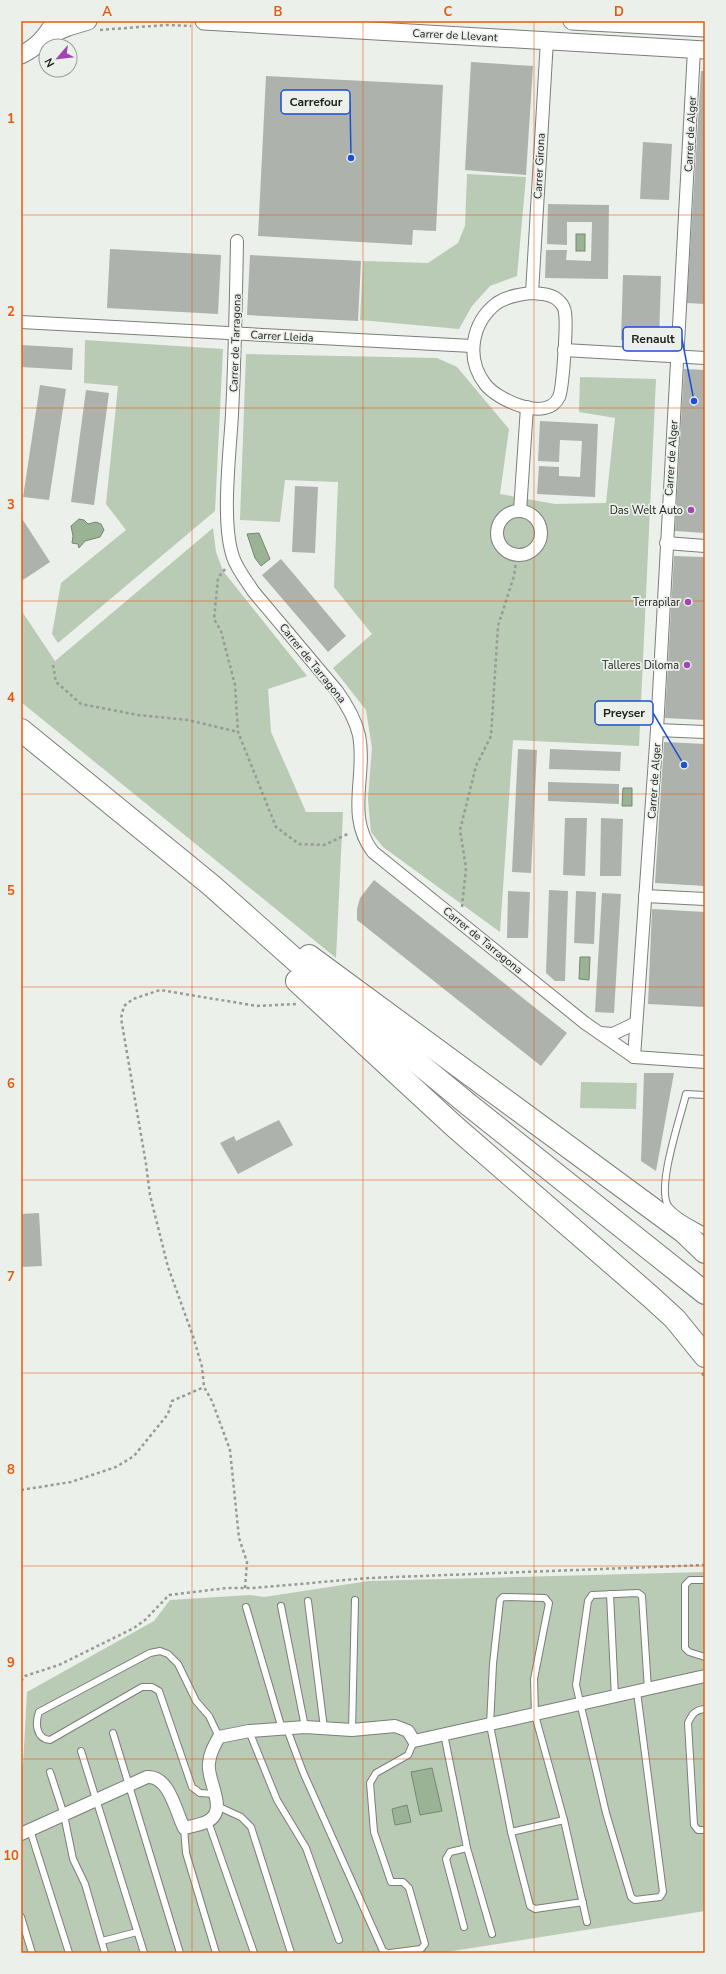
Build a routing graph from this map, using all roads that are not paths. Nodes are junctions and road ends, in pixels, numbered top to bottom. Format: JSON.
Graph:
{"nodes":[{"id":1,"x":55,"y":21,"type":"edge"},
{"id":2,"x":88,"y":21,"type":"edge"},
{"id":3,"x":204,"y":21,"type":"edge"},
{"id":4,"x":572,"y":21,"type":"edge"},
{"id":5,"x":697,"y":26,"type":"edge"},
{"id":6,"x":45,"y":37,"type":"junction"},
{"id":7,"x":547,"y":40,"type":"junction"},
{"id":8,"x":700,"y":50,"type":"edge"},
{"id":9,"x":21,"y":56,"type":"edge"},
{"id":10,"x":237,"y":241,"type":"dead end"},
{"id":11,"x":532,"y":293,"type":"junction"},
{"id":12,"x":21,"y":322,"type":"edge"},
{"id":13,"x":236,"y":333,"type":"junction"},
{"id":14,"x":472,"y":346,"type":"junction"},
{"id":15,"x":564,"y":350,"type":"junction"},
{"id":16,"x":678,"y":356,"type":"junction"},
{"id":17,"x":705,"y":358,"type":"edge"},
{"id":18,"x":527,"y":407,"type":"junction"},
{"id":19,"x":520,"y":511,"type":"junction"},
{"id":20,"x":666,"y":544,"type":"junction"},
{"id":21,"x":705,"y":546,"type":"edge"},
{"id":22,"x":21,"y":730,"type":"edge"},
{"id":23,"x":657,"y":730,"type":"junction"},
{"id":24,"x":705,"y":732,"type":"edge"},
{"id":25,"x":21,"y":745,"type":"edge"},
{"id":26,"x":211,"y":885,"type":"junction"},
{"id":27,"x":645,"y":896,"type":"junction"},
{"id":28,"x":705,"y":900,"type":"edge"},
{"id":29,"x":324,"y":996,"type":"junction"},
{"id":30,"x":636,"y":1023,"type":"junction"},
{"id":31,"x":600,"y":1034,"type":"junction"},
{"id":32,"x":634,"y":1057,"type":"junction"},
{"id":33,"x":705,"y":1062,"type":"edge"},
{"id":34,"x":705,"y":1095,"type":"edge"},
{"id":35,"x":705,"y":1231,"type":"edge"},
{"id":36,"x":705,"y":1252,"type":"edge"},
{"id":37,"x":697,"y":1287,"type":"edge"},
{"id":38,"x":705,"y":1356,"type":"edge"},
{"id":39,"x":705,"y":1580,"type":"edge"},
{"id":40,"x":610,"y":1594,"type":"junction"},
{"id":41,"x":355,"y":1600,"type":"dead end"},
{"id":42,"x":308,"y":1601,"type":"dead end"},
{"id":43,"x":281,"y":1606,"type":"dead end"},
{"id":44,"x":246,"y":1608,"type":"dead end"},
{"id":45,"x":705,"y":1656,"type":"edge"},
{"id":46,"x":705,"y":1676,"type":"edge"},
{"id":47,"x":643,"y":1691,"type":"junction"},
{"id":48,"x":615,"y":1697,"type":"junction"},
{"id":49,"x":580,"y":1705,"type":"junction"},
{"id":50,"x":705,"y":1709,"type":"edge"},
{"id":51,"x":535,"y":1715,"type":"junction"},
{"id":52,"x":490,"y":1725,"type":"junction"},
{"id":53,"x":305,"y":1727,"type":"junction"},
{"id":54,"x":324,"y":1728,"type":"junction"},
{"id":55,"x":285,"y":1729,"type":"junction"},
{"id":56,"x":352,"y":1730,"type":"junction"},
{"id":57,"x":249,"y":1731,"type":"junction"},
{"id":58,"x":113,"y":1733,"type":"dead end"},
{"id":59,"x":444,"y":1734,"type":"junction"},
{"id":60,"x":219,"y":1738,"type":"junction"},
{"id":61,"x":414,"y":1741,"type":"junction"},
{"id":62,"x":81,"y":1751,"type":"dead end"},
{"id":63,"x":50,"y":1772,"type":"dead end"},
{"id":64,"x":130,"y":1785,"type":"junction"},
{"id":65,"x":214,"y":1794,"type":"junction"},
{"id":66,"x":97,"y":1800,"type":"junction"},
{"id":67,"x":217,"y":1806,"type":"junction"},
{"id":68,"x":64,"y":1815,"type":"junction"},
{"id":69,"x":564,"y":1820,"type":"junction"},
{"id":70,"x":208,"y":1821,"type":"junction"},
{"id":71,"x":184,"y":1828,"type":"junction"},
{"id":72,"x":705,"y":1830,"type":"edge"},
{"id":73,"x":26,"y":1832,"type":"edge"},
{"id":74,"x":511,"y":1832,"type":"junction"},
{"id":75,"x":467,"y":1848,"type":"junction"},
{"id":76,"x":583,"y":1902,"type":"junction"},
{"id":77,"x":21,"y":1917,"type":"edge"},
{"id":78,"x":587,"y":1922,"type":"dead end"},
{"id":79,"x":464,"y":1927,"type":"dead end"},
{"id":80,"x":137,"y":1932,"type":"junction"},
{"id":81,"x":492,"y":1934,"type":"dead end"},
{"id":82,"x":339,"y":1940,"type":"dead end"},
{"id":83,"x":102,"y":1941,"type":"junction"},
{"id":84,"x":32,"y":1953,"type":"edge"},
{"id":85,"x":69,"y":1953,"type":"edge"},
{"id":86,"x":105,"y":1953,"type":"edge"},
{"id":87,"x":144,"y":1953,"type":"edge"},
{"id":88,"x":180,"y":1953,"type":"edge"},
{"id":89,"x":216,"y":1953,"type":"edge"},
{"id":90,"x":254,"y":1953,"type":"edge"},
{"id":91,"x":291,"y":1953,"type":"edge"},
{"id":92,"x":386,"y":1953,"type":"edge"},
{"id":93,"x":390,"y":1953,"type":"edge"}],
"edges":[{"from":1,"to":6,"type":"main road"},
{"from":2,"to":6,"type":"main road"},
{"from":3,"to":7,"type":"main road","name":"Carrer de Llevant"},
{"from":4,"to":5,"type":"main road"},
{"from":6,"to":9,"type":"main road"},
{"from":7,"to":8,"type":"main road","name":"Carrer de Llevant"},
{"from":7,"to":11,"type":"street","name":"Carrer Girona"},
{"from":8,"to":16,"type":"street","name":"Carrer de Alger"},
{"from":10,"to":13,"type":"street","name":"Carrer de Tarragona"},
{"from":11,"to":14,"type":"street"},
{"from":11,"to":15,"type":"street"},
{"from":12,"to":13,"type":"street","name":"Carrer Lleida"},
{"from":13,"to":14,"type":"street","name":"Carrer Lleida"},
{"from":13,"to":31,"type":"street","name":"Carrer de Tarragona"},
{"from":14,"to":18,"type":"street"},
{"from":15,"to":16,"type":"street"},
{"from":15,"to":18,"type":"street"},
{"from":16,"to":17,"type":"street"},
{"from":16,"to":20,"type":"street","name":"Carrer de Alger"},
{"from":18,"to":19,"type":"street"},
{"from":19,"to":19,"type":"street"},
{"from":20,"to":21,"type":"street"},
{"from":20,"to":23,"type":"street","name":"Carrer de Alger"},
{"from":22,"to":26,"type":"highway"},
{"from":23,"to":24,"type":"street"},
{"from":23,"to":27,"type":"street","name":"Carrer de Alger"},
{"from":25,"to":29,"type":"highway"},
{"from":26,"to":29,"type":"highway"},
{"from":26,"to":36,"type":"highway"},
{"from":27,"to":28,"type":"street"},
{"from":27,"to":30,"type":"street","name":"Carrer de Alger"},
{"from":29,"to":37,"type":"highway"},
{"from":29,"to":38,"type":"highway"},
{"from":30,"to":31,"type":"street"},
{"from":30,"to":32,"type":"street","name":"Carrer de Alger"},
{"from":31,"to":32,"type":"street","name":"Carrer de Tarragona"},
{"from":32,"to":33,"type":"street"},
{"from":34,"to":35,"type":"lane"},
{"from":39,"to":45,"type":"lane"},
{"from":40,"to":47,"type":"lane"},
{"from":40,"to":48,"type":"lane"},
{"from":40,"to":49,"type":"lane"},
{"from":41,"to":56,"type":"lane"},
{"from":42,"to":54,"type":"lane"},
{"from":43,"to":53,"type":"lane"},
{"from":44,"to":55,"type":"lane"},
{"from":46,"to":47,"type":"street"},
{"from":47,"to":48,"type":"street"},
{"from":47,"to":49,"type":"lane"},
{"from":48,"to":49,"type":"street"},
{"from":49,"to":51,"type":"street"},
{"from":50,"to":72,"type":"lane"},
{"from":51,"to":52,"type":"street"},
{"from":51,"to":52,"type":"lane"},
{"from":51,"to":69,"type":"lane"},
{"from":52,"to":59,"type":"street"},
{"from":52,"to":74,"type":"lane"},
{"from":53,"to":54,"type":"street"},
{"from":53,"to":55,"type":"street"},
{"from":54,"to":56,"type":"street"},
{"from":55,"to":57,"type":"street"},
{"from":55,"to":92,"type":"lane"},
{"from":56,"to":61,"type":"street"},
{"from":57,"to":60,"type":"street"},
{"from":57,"to":82,"type":"lane"},
{"from":58,"to":64,"type":"lane"},
{"from":59,"to":61,"type":"street"},
{"from":59,"to":75,"type":"lane"},
{"from":60,"to":65,"type":"street"},
{"from":60,"to":65,"type":"lane"},
{"from":61,"to":93,"type":"lane"},
{"from":62,"to":66,"type":"lane"},
{"from":63,"to":68,"type":"lane"},
{"from":64,"to":66,"type":"street"},
{"from":64,"to":71,"type":"street"},
{"from":64,"to":88,"type":"lane"},
{"from":65,"to":67,"type":"street"},
{"from":66,"to":68,"type":"street"},
{"from":66,"to":80,"type":"lane"},
{"from":67,"to":70,"type":"street"},
{"from":67,"to":91,"type":"lane"},
{"from":68,"to":73,"type":"street"},
{"from":68,"to":83,"type":"lane"},
{"from":69,"to":74,"type":"lane"},
{"from":69,"to":76,"type":"lane"},
{"from":70,"to":71,"type":"street"},
{"from":70,"to":90,"type":"lane"},
{"from":71,"to":89,"type":"lane"},
{"from":73,"to":85,"type":"lane"},
{"from":74,"to":76,"type":"lane"},
{"from":75,"to":79,"type":"lane"},
{"from":75,"to":81,"type":"lane"},
{"from":76,"to":78,"type":"lane"},
{"from":77,"to":84,"type":"lane"},
{"from":80,"to":83,"type":"lane"},
{"from":80,"to":87,"type":"lane"},
{"from":83,"to":86,"type":"lane"}]}
